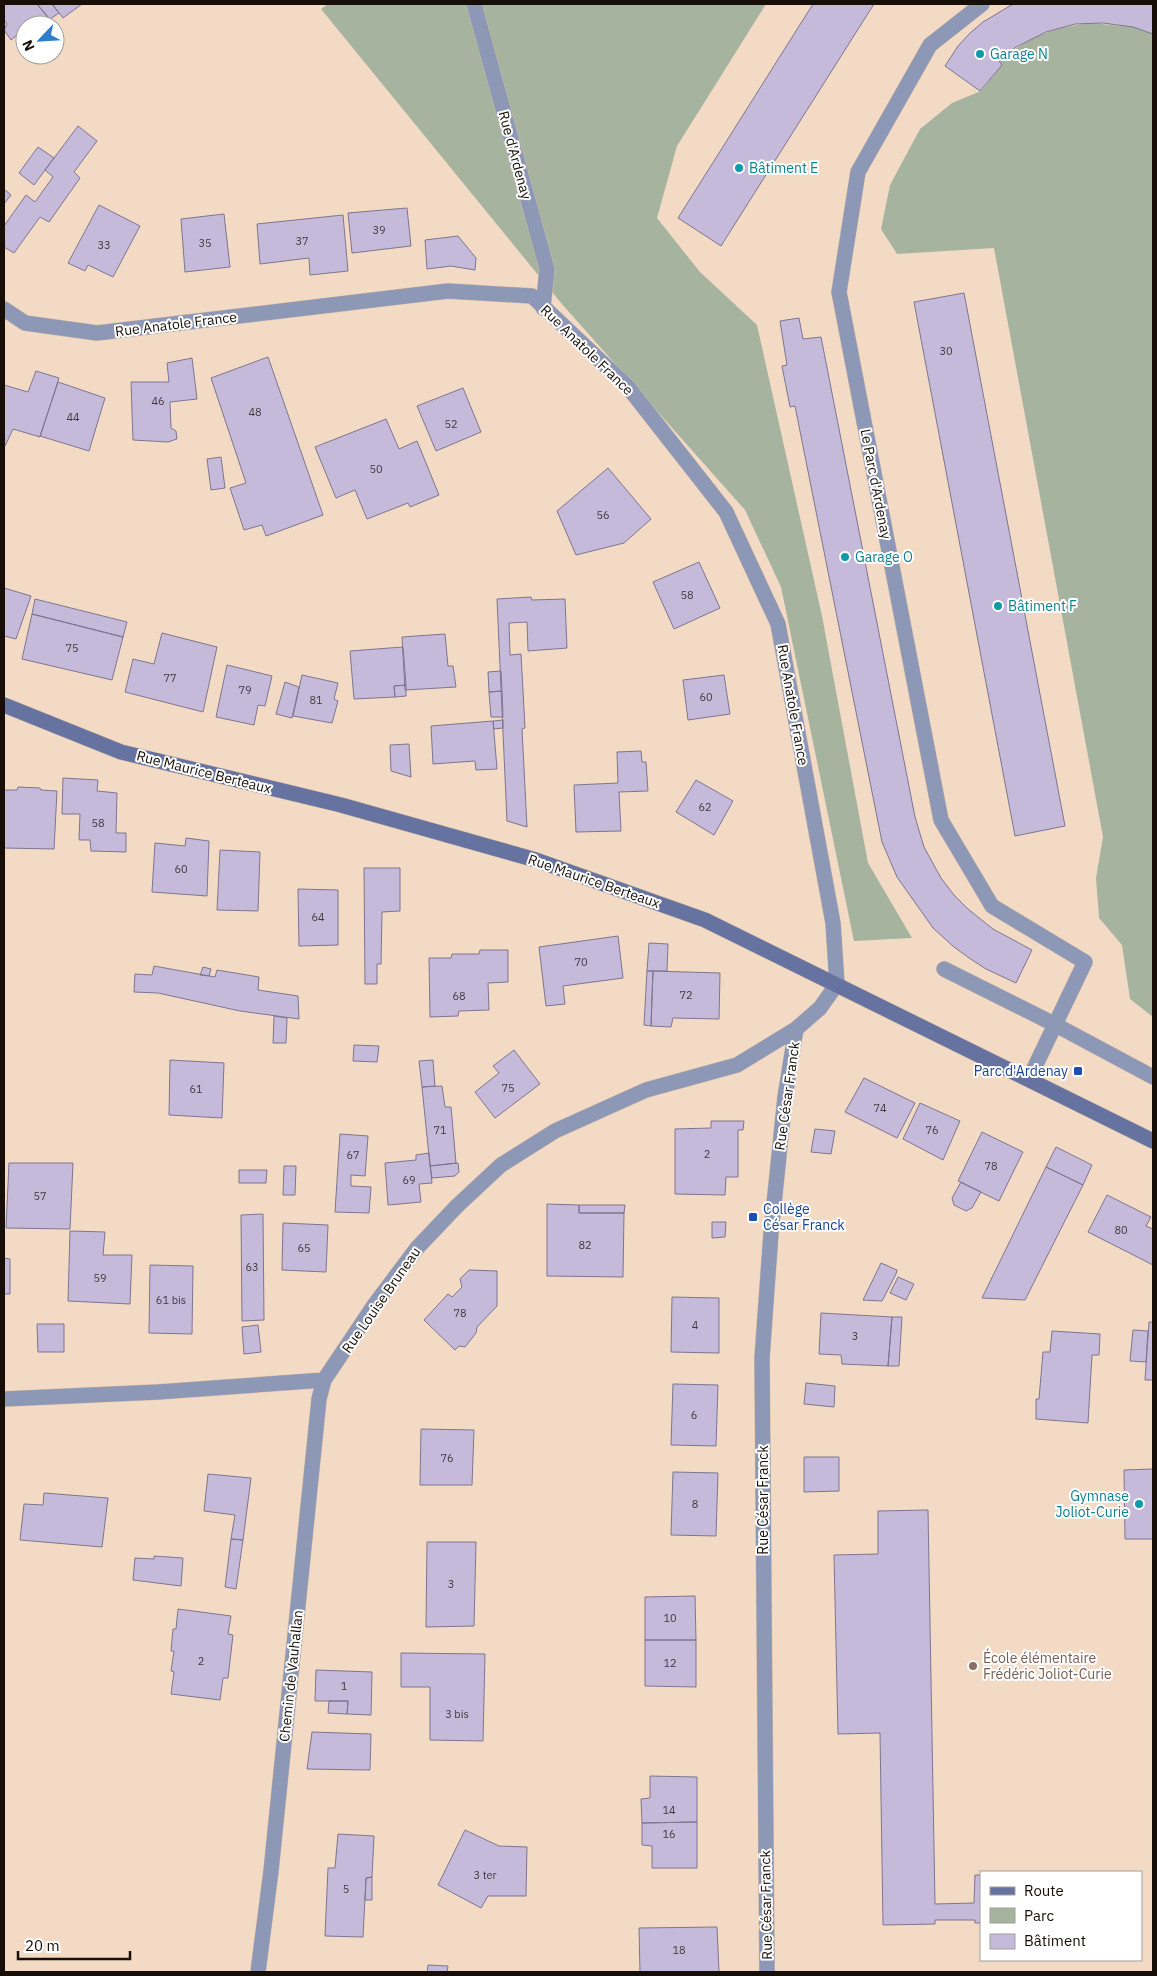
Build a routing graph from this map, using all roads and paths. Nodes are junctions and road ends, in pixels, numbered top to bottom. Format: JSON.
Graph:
{"nodes":[{"id":1,"x":474,"y":4,"type":"edge"},
{"id":2,"x":982,"y":4,"type":"edge"},
{"id":3,"x":4,"y":308,"type":"edge"},
{"id":4,"x":544,"y":308,"type":"junction"},
{"id":5,"x":4,"y":704,"type":"edge"},
{"id":6,"x":944,"y":969,"type":"dead end"},
{"id":7,"x":837,"y":984,"type":"junction"},
{"id":8,"x":1054,"y":1024,"type":"junction"},
{"id":9,"x":796,"y":1029,"type":"junction"},
{"id":10,"x":1153,"y":1077,"type":"edge"},
{"id":11,"x":1029,"y":1079,"type":"junction"},
{"id":12,"x":1153,"y":1141,"type":"edge"},
{"id":13,"x":324,"y":1380,"type":"junction"},
{"id":14,"x":4,"y":1399,"type":"edge"},
{"id":15,"x":258,"y":1972,"type":"edge"},
{"id":16,"x":767,"y":1972,"type":"edge"}],
"edges":[{"from":1,"to":4,"type":"street","name":"Rue d'Ardenay"},
{"from":2,"to":8,"type":"street","name":"Le Parc d'Ardenay"},
{"from":3,"to":4,"type":"street","name":"Rue Anatole France"},
{"from":4,"to":7,"type":"street","name":"Rue Anatole France"},
{"from":5,"to":7,"type":"main road","name":"Rue Maurice Berteaux"},
{"from":6,"to":8,"type":"street"},
{"from":7,"to":9,"type":"street","name":"Rue Louise Bruneau"},
{"from":7,"to":11,"type":"main road","name":"Rue Maurice Berteaux"},
{"from":8,"to":10,"type":"street"},
{"from":8,"to":11,"type":"street"},
{"from":9,"to":13,"type":"street","name":"Rue Louise Bruneau"},
{"from":9,"to":16,"type":"street","name":"Rue César Franck"},
{"from":11,"to":12,"type":"main road","name":"Rue Maurice Berteaux"},
{"from":13,"to":14,"type":"street"},
{"from":13,"to":15,"type":"street","name":"Chemin de Vauhallan"}]}
